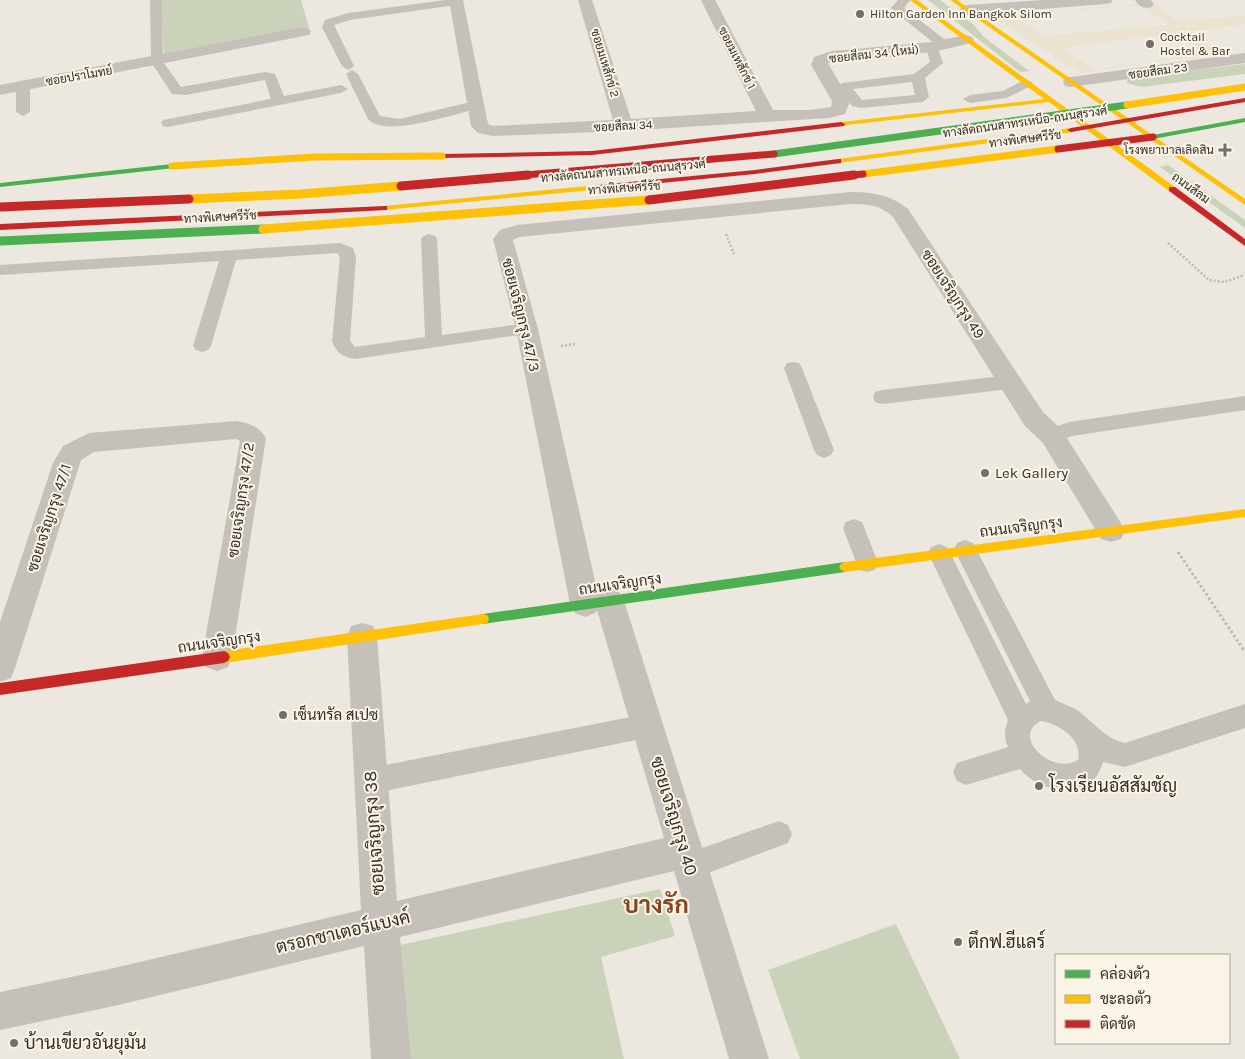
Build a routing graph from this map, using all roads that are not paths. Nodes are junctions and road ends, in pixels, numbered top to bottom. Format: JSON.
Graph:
{"nodes":[{"id":1,"x":156,"y":0,"type":"edge"},
{"id":2,"x":585,"y":0,"type":"edge"},
{"id":3,"x":708,"y":0,"type":"edge"},
{"id":4,"x":904,"y":0,"type":"edge"},
{"id":5,"x":913,"y":0,"type":"edge"},
{"id":6,"x":953,"y":0,"type":"edge"},
{"id":7,"x":1106,"y":0,"type":"edge"},
{"id":8,"x":456,"y":1,"type":"edge"},
{"id":9,"x":967,"y":10,"type":"junction"},
{"id":10,"x":303,"y":32,"type":"dead end"},
{"id":11,"x":966,"y":40,"type":"junction"},
{"id":12,"x":938,"y":46,"type":"junction"},
{"id":13,"x":1245,"y":58,"type":"edge"},
{"id":14,"x":157,"y":62,"type":"junction"},
{"id":15,"x":918,"y":77,"type":"junction"},
{"id":16,"x":1245,"y":82,"type":"edge"},
{"id":17,"x":1026,"y":83,"type":"junction"},
{"id":18,"x":23,"y":86,"type":"junction"},
{"id":19,"x":1245,"y":87,"type":"edge"},
{"id":20,"x":341,"y":89,"type":"dead end"},
{"id":21,"x":0,"y":90,"type":"edge"},
{"id":22,"x":1070,"y":92,"type":"junction"},
{"id":23,"x":1090,"y":95,"type":"junction"},
{"id":24,"x":970,"y":99,"type":"dead end"},
{"id":25,"x":1050,"y":100,"type":"junction"},
{"id":26,"x":1245,"y":100,"type":"edge"},
{"id":27,"x":279,"y":102,"type":"junction"},
{"id":28,"x":475,"y":105,"type":"junction"},
{"id":29,"x":23,"y":112,"type":"dead end"},
{"id":30,"x":767,"y":116,"type":"junction"},
{"id":31,"x":1245,"y":120,"type":"edge"},
{"id":32,"x":1126,"y":122,"type":"junction"},
{"id":33,"x":168,"y":123,"type":"dead end"},
{"id":34,"x":624,"y":126,"type":"junction"},
{"id":35,"x":1085,"y":128,"type":"junction"},
{"id":36,"x":0,"y":185,"type":"edge"},
{"id":37,"x":1245,"y":203,"type":"edge"},
{"id":38,"x":0,"y":207,"type":"edge"},
{"id":39,"x":717,"y":212,"type":"joint"},
{"id":40,"x":0,"y":227,"type":"edge"},
{"id":41,"x":428,"y":239,"type":"dead end"},
{"id":42,"x":0,"y":241,"type":"edge"},
{"id":43,"x":1245,"y":243,"type":"edge"},
{"id":44,"x":229,"y":254,"type":"junction"},
{"id":45,"x":0,"y":270,"type":"edge"},
{"id":46,"x":527,"y":329,"type":"junction"},
{"id":47,"x":434,"y":342,"type":"junction"},
{"id":48,"x":202,"y":346,"type":"dead end"},
{"id":49,"x":793,"y":368,"type":"dead end"},
{"id":50,"x":1010,"y":382,"type":"junction"},
{"id":51,"x":882,"y":397,"type":"dead end"},
{"id":52,"x":1245,"y":403,"type":"edge"},
{"id":53,"x":157,"y":437,"type":"joint"},
{"id":54,"x":1056,"y":443,"type":"junction"},
{"id":55,"x":824,"y":450,"type":"dead end"},
{"id":56,"x":1245,"y":513,"type":"edge"},
{"id":57,"x":854,"y":528,"type":"dead end"},
{"id":58,"x":1111,"y":531,"type":"junction"},
{"id":59,"x":966,"y":550,"type":"junction"},
{"id":60,"x":940,"y":553,"type":"junction"},
{"id":61,"x":868,"y":563,"type":"junction"},
{"id":62,"x":597,"y":602,"type":"junction"},
{"id":63,"x":362,"y":636,"type":"junction"},
{"id":64,"x":217,"y":657,"type":"junction"},
{"id":65,"x":0,"y":668,"type":"edge"},
{"id":66,"x":0,"y":689,"type":"edge"},
{"id":67,"x":1047,"y":709,"type":"junction"},
{"id":68,"x":1245,"y":716,"type":"edge"},
{"id":69,"x":1021,"y":720,"type":"junction"},
{"id":70,"x":646,"y":726,"type":"junction"},
{"id":71,"x":1086,"y":735,"type":"junction"},
{"id":72,"x":1024,"y":755,"type":"junction"},
{"id":73,"x":966,"y":772,"type":"dead end"},
{"id":74,"x":370,"y":781,"type":"junction"},
{"id":75,"x":779,"y":834,"type":"dead end"},
{"id":76,"x":687,"y":858,"type":"junction"},
{"id":77,"x":380,"y":923,"type":"junction"},
{"id":78,"x":0,"y":1011,"type":"edge"},
{"id":79,"x":391,"y":1059,"type":"edge"},
{"id":80,"x":749,"y":1059,"type":"edge"}],
"edges":[{"from":1,"to":14,"type":"lane"},
{"from":2,"to":34,"type":"street","name":"ซอยมเหสักข์ 2"},
{"from":3,"to":30,"type":"street","name":"ซอยมเหสักข์ 1"},
{"from":4,"to":12,"type":"lane"},
{"from":5,"to":11,"type":"main road","name":"ถนนสีลม"},
{"from":6,"to":9,"type":"main road"},
{"from":7,"to":9,"type":"street"},
{"from":8,"to":28,"type":"street"},
{"from":8,"to":28,"type":"lane"},
{"from":9,"to":22,"type":"main road"},
{"from":10,"to":14,"type":"street","name":"ซอยปราโมทย์"},
{"from":11,"to":12,"type":"street","name":"ซอยสีลม 34 (ใหม่)"},
{"from":11,"to":17,"type":"main road","name":"ถนนสีลม"},
{"from":12,"to":15,"type":"lane"},
{"from":12,"to":30,"type":"street","name":"ซอยสีลม 34 (ใหม่)"},
{"from":13,"to":22,"type":"street","name":"ซอยสีลม 23"},
{"from":14,"to":18,"type":"street","name":"ซอยปราโมทย์"},
{"from":14,"to":27,"type":"lane"},
{"from":15,"to":15,"type":"lane"},
{"from":16,"to":23,"type":"main road","name":"ทางลัดถนนสาทรเหนือ-ถนนสุรวงศ์"},
{"from":17,"to":24,"type":"lane"},
{"from":17,"to":25,"type":"main road","name":"ถนนสีลม"},
{"from":18,"to":21,"type":"street","name":"ซอยปราโมทย์"},
{"from":18,"to":29,"type":"lane"},
{"from":19,"to":38,"type":"main road","name":"ทางพิเศษศรีรัช","bridge":true},
{"from":20,"to":27,"type":"lane"},
{"from":22,"to":23,"type":"main road"},
{"from":22,"to":25,"type":"main road"},
{"from":23,"to":32,"type":"main road","name":"ถนนสีลม"},
{"from":25,"to":35,"type":"main road","name":"ถนนสีลม"},
{"from":25,"to":36,"type":"main road","bridge":true},
{"from":26,"to":32,"type":"main road","name":"ทางลัดถนนสาทรเหนือ-ถนนสุรวงศ์"},
{"from":27,"to":33,"type":"lane"},
{"from":28,"to":34,"type":"street","name":"ซอยสีลม 34"},
{"from":30,"to":34,"type":"street","name":"ซอยสีลม 34"},
{"from":31,"to":42,"type":"main road","name":"ทางพิเศษศรีรัช","bridge":true},
{"from":32,"to":35,"type":"main road","name":"ทางลัดถนนสาทรเหนือ-ถนนสุรวงศ์"},
{"from":32,"to":37,"type":"main road","name":"ถนนสีลม"},
{"from":35,"to":40,"type":"main road","name":"ทางลัดถนนสาทรเหนือ-ถนนสุรวงศ์"},
{"from":35,"to":43,"type":"main road","name":"ถนนสีลม"},
{"from":39,"to":46,"type":"street","name":"ซอยเจริญกรุง 47/3"},
{"from":39,"to":50,"type":"street","name":"ซอยเจริญกรุง 49"},
{"from":41,"to":47,"type":"lane"},
{"from":44,"to":45,"type":"lane"},
{"from":44,"to":47,"type":"lane"},
{"from":44,"to":48,"type":"lane"},
{"from":46,"to":47,"type":"lane"},
{"from":46,"to":62,"type":"street","name":"ซอยเจริญกรุง 47/3"},
{"from":49,"to":55,"type":"lane"},
{"from":50,"to":51,"type":"lane"},
{"from":50,"to":54,"type":"street","name":"ซอยเจริญกรุง 49"},
{"from":52,"to":54,"type":"lane"},
{"from":53,"to":64,"type":"street","name":"ซอยเจริญกรุง 47/2"},
{"from":53,"to":65,"type":"street","name":"ซอยเจริญกรุง 47/1"},
{"from":54,"to":58,"type":"street","name":"ซอยเจริญกรุง 49"},
{"from":56,"to":58,"type":"main road","name":"ถนนเจริญกรุง"},
{"from":57,"to":61,"type":"lane"},
{"from":58,"to":59,"type":"main road","name":"ถนนเจริญกรุง"},
{"from":59,"to":60,"type":"main road","name":"ถนนเจริญกรุง"},
{"from":59,"to":67,"type":"lane"},
{"from":60,"to":61,"type":"main road","name":"ถนนเจริญกรุง"},
{"from":60,"to":69,"type":"lane"},
{"from":61,"to":62,"type":"main road","name":"ถนนเจริญกรุง"},
{"from":62,"to":63,"type":"main road","name":"ถนนเจริญกรุง"},
{"from":62,"to":70,"type":"street","name":"ซอยเจริญกรุง 40"},
{"from":63,"to":64,"type":"main road","name":"ถนนเจริญกรุง"},
{"from":63,"to":74,"type":"street","name":"ซอยเจริญกรุง 38"},
{"from":64,"to":66,"type":"main road","name":"ถนนเจริญกรุง"},
{"from":67,"to":69,"type":"lane"},
{"from":67,"to":71,"type":"lane"},
{"from":68,"to":71,"type":"lane"},
{"from":69,"to":72,"type":"lane"},
{"from":70,"to":74,"type":"lane"},
{"from":70,"to":76,"type":"street","name":"ซอยเจริญกรุง 40"},
{"from":71,"to":72,"type":"lane"},
{"from":72,"to":73,"type":"lane"},
{"from":74,"to":77,"type":"street","name":"ซอยเจริญกรุง 38"},
{"from":75,"to":76,"type":"lane"},
{"from":76,"to":77,"type":"street","name":"ตรอกชาเตอร์แบงค์"},
{"from":76,"to":80,"type":"street","name":"ซอยเจริญกรุง 40"},
{"from":77,"to":78,"type":"street","name":"ตรอกชาเตอร์แบงค์"},
{"from":77,"to":79,"type":"street","name":"ซอยเจริญกรุง 38"}]}
